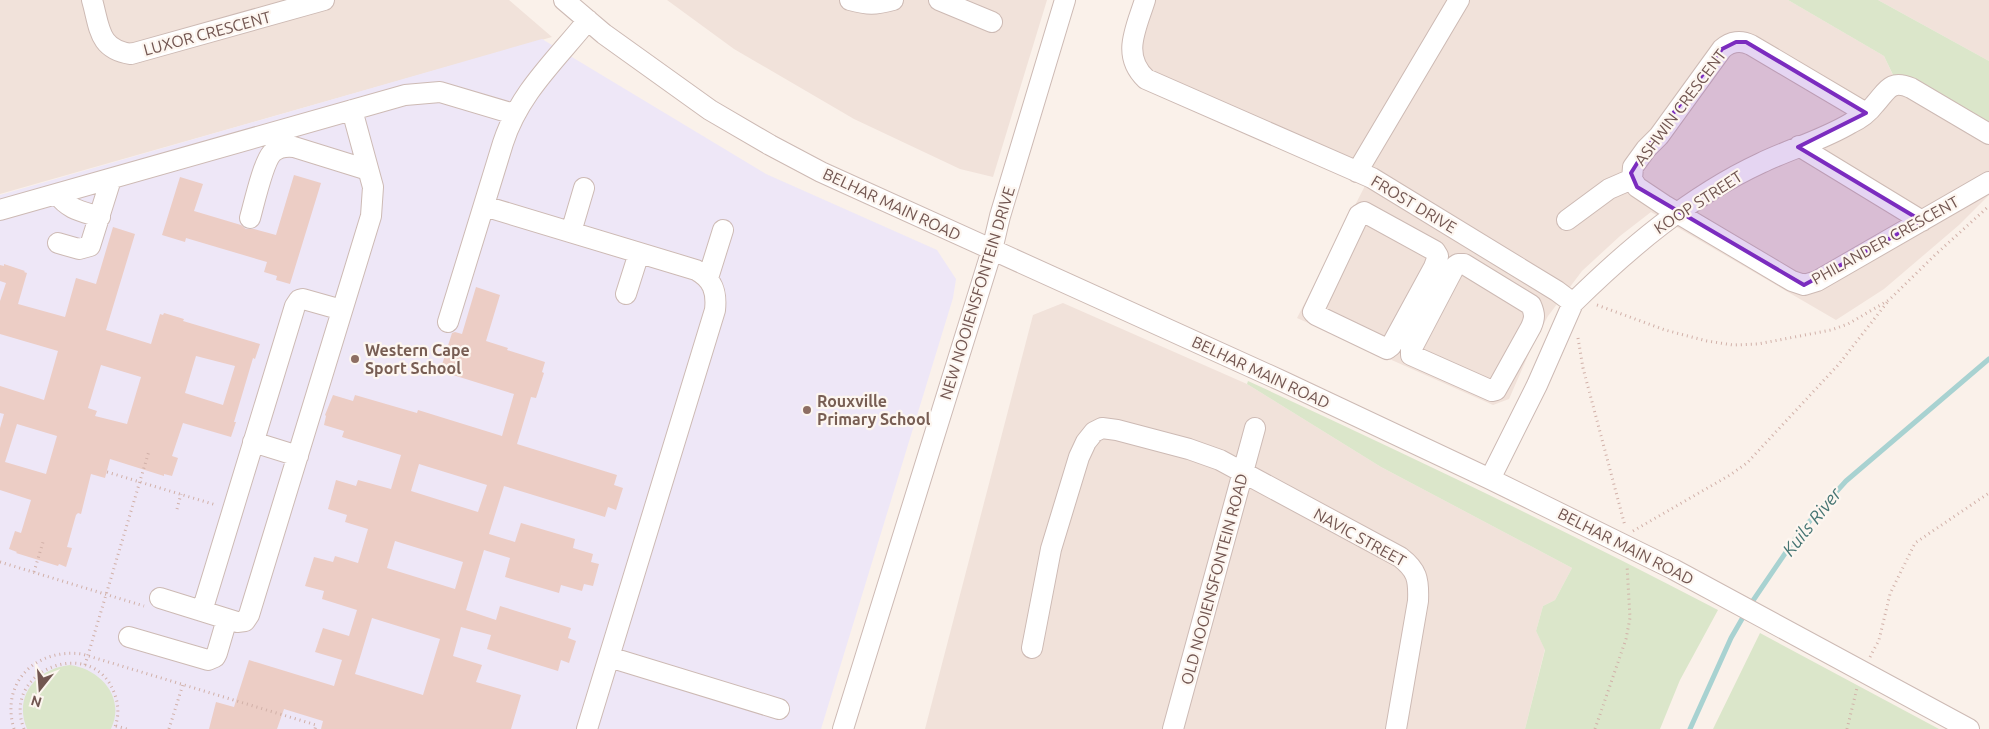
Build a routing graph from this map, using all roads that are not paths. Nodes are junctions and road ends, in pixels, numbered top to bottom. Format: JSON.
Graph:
{"nodes":[{"id":1,"x":92,"y":0,"type":"edge"},
{"id":2,"x":324,"y":0,"type":"edge"},
{"id":3,"x":564,"y":0,"type":"edge"},
{"id":4,"x":850,"y":0,"type":"edge"},
{"id":5,"x":893,"y":0,"type":"edge"},
{"id":6,"x":939,"y":0,"type":"edge"},
{"id":7,"x":1065,"y":0,"type":"edge"},
{"id":8,"x":1145,"y":0,"type":"edge"},
{"id":9,"x":1459,"y":0,"type":"edge"},
{"id":10,"x":588,"y":20,"type":"junction"},
{"id":11,"x":992,"y":22,"type":"dead end"},
{"id":12,"x":352,"y":110,"type":"junction"},
{"id":13,"x":1866,"y":113,"type":"junction"},
{"id":14,"x":514,"y":114,"type":"junction"},
{"id":15,"x":1989,"y":134,"type":"edge"},
{"id":16,"x":1799,"y":146,"type":"junction"},
{"id":17,"x":368,"y":170,"type":"junction"},
{"id":18,"x":1357,"y":172,"type":"junction"},
{"id":19,"x":111,"y":178,"type":"junction"},
{"id":20,"x":1632,"y":179,"type":"junction"},
{"id":21,"x":1989,"y":182,"type":"edge"},
{"id":22,"x":584,"y":188,"type":"dead end"},
{"id":23,"x":57,"y":194,"type":"junction"},
{"id":24,"x":484,"y":206,"type":"junction"},
{"id":25,"x":1418,"y":206,"type":"junction"},
{"id":26,"x":0,"y":210,"type":"edge"},
{"id":27,"x":1678,"y":213,"type":"junction"},
{"id":28,"x":100,"y":217,"type":"junction"},
{"id":29,"x":250,"y":218,"type":"dead end"},
{"id":30,"x":1566,"y":220,"type":"dead end"},
{"id":31,"x":1922,"y":221,"type":"junction"},
{"id":32,"x":723,"y":230,"type":"dead end"},
{"id":33,"x":571,"y":232,"type":"junction"},
{"id":34,"x":1401,"y":232,"type":"junction"},
{"id":35,"x":58,"y":243,"type":"dead end"},
{"id":36,"x":1485,"y":247,"type":"junction"},
{"id":37,"x":992,"y":250,"type":"junction"},
{"id":38,"x":639,"y":253,"type":"junction"},
{"id":39,"x":1471,"y":269,"type":"junction"},
{"id":40,"x":708,"y":278,"type":"junction"},
{"id":41,"x":626,"y":294,"type":"dead end"},
{"id":42,"x":1574,"y":304,"type":"junction"},
{"id":43,"x":342,"y":310,"type":"junction"},
{"id":44,"x":448,"y":322,"type":"dead end"},
{"id":45,"x":1255,"y":428,"type":"dead end"},
{"id":46,"x":253,"y":442,"type":"junction"},
{"id":47,"x":298,"y":456,"type":"junction"},
{"id":48,"x":1242,"y":471,"type":"junction"},
{"id":49,"x":1490,"y":479,"type":"junction"},
{"id":50,"x":156,"y":603,"type":"road end"},
{"id":51,"x":202,"y":611,"type":"junction"},
{"id":52,"x":227,"y":619,"type":"junction"},
{"id":53,"x":129,"y":637,"type":"dead end"},
{"id":54,"x":1032,"y":648,"type":"dead end"},
{"id":55,"x":609,"y":657,"type":"junction"},
{"id":56,"x":779,"y":709,"type":"dead end"},
{"id":57,"x":587,"y":729,"type":"edge"},
{"id":58,"x":842,"y":729,"type":"edge"},
{"id":59,"x":1173,"y":729,"type":"edge"},
{"id":60,"x":1396,"y":729,"type":"edge"},
{"id":61,"x":1969,"y":729,"type":"edge"}],
"edges":[{"from":1,"to":2,"type":"street","name":"LUXOR CRESCENT"},
{"from":3,"to":10,"type":"street","name":"BELHAR MAIN ROAD"},
{"from":4,"to":5,"type":"street"},
{"from":6,"to":11,"type":"street"},
{"from":7,"to":37,"type":"street","name":"NEW NOOIENSFONTEIN DRIVE"},
{"from":8,"to":18,"type":"street","name":"FROST DRIVE"},
{"from":9,"to":18,"type":"street"},
{"from":10,"to":14,"type":"street"},
{"from":10,"to":37,"type":"street","name":"BELHAR MAIN ROAD"},
{"from":12,"to":14,"type":"street"},
{"from":12,"to":17,"type":"street"},
{"from":12,"to":19,"type":"street"},
{"from":13,"to":15,"type":"street"},
{"from":13,"to":16,"type":"street","name":"KOOP STREET"},
{"from":13,"to":20,"type":"street","name":"ASHWIN CRESCENT"},
{"from":14,"to":24,"type":"street"},
{"from":16,"to":27,"type":"street","name":"KOOP STREET"},
{"from":16,"to":31,"type":"street"},
{"from":17,"to":29,"type":"street"},
{"from":17,"to":43,"type":"street"},
{"from":18,"to":25,"type":"street","name":"FROST DRIVE"},
{"from":19,"to":23,"type":"street"},
{"from":19,"to":28,"type":"street"},
{"from":20,"to":27,"type":"street","name":"ASHWIN CRESCENT"},
{"from":20,"to":30,"type":"street"},
{"from":21,"to":31,"type":"street","name":"PHILANDER CRESCENT"},
{"from":22,"to":33,"type":"street"},
{"from":23,"to":26,"type":"street"},
{"from":23,"to":28,"type":"street"},
{"from":24,"to":33,"type":"street"},
{"from":24,"to":44,"type":"street"},
{"from":25,"to":34,"type":"street"},
{"from":25,"to":36,"type":"street","name":"FROST DRIVE"},
{"from":27,"to":31,"type":"street","name":"PHILANDER CRESCENT"},
{"from":27,"to":42,"type":"street","name":"KOOP STREET"},
{"from":28,"to":35,"type":"street"},
{"from":32,"to":40,"type":"street"},
{"from":33,"to":38,"type":"street"},
{"from":34,"to":34,"type":"street"},
{"from":36,"to":39,"type":"street"},
{"from":36,"to":42,"type":"street","name":"FROST DRIVE"},
{"from":37,"to":49,"type":"street","name":"BELHAR MAIN ROAD"},
{"from":37,"to":58,"type":"street","name":"NEW NOOIENSFONTEIN DRIVE"},
{"from":38,"to":40,"type":"street"},
{"from":38,"to":41,"type":"street"},
{"from":39,"to":39,"type":"street"},
{"from":40,"to":55,"type":"street"},
{"from":42,"to":49,"type":"street"},
{"from":43,"to":46,"type":"street"},
{"from":43,"to":47,"type":"street"},
{"from":45,"to":48,"type":"street","name":"OLD NOOIENSFONTEIN ROAD"},
{"from":46,"to":47,"type":"street"},
{"from":46,"to":51,"type":"street"},
{"from":47,"to":52,"type":"street"},
{"from":48,"to":54,"type":"street"},
{"from":48,"to":59,"type":"street","name":"OLD NOOIENSFONTEIN ROAD"},
{"from":48,"to":60,"type":"street","name":"NAVIC STREET"},
{"from":49,"to":61,"type":"street","name":"BELHAR MAIN ROAD"},
{"from":50,"to":51,"type":"street"},
{"from":51,"to":52,"type":"street"},
{"from":52,"to":53,"type":"street"},
{"from":55,"to":56,"type":"street"},
{"from":55,"to":57,"type":"street"}]}
